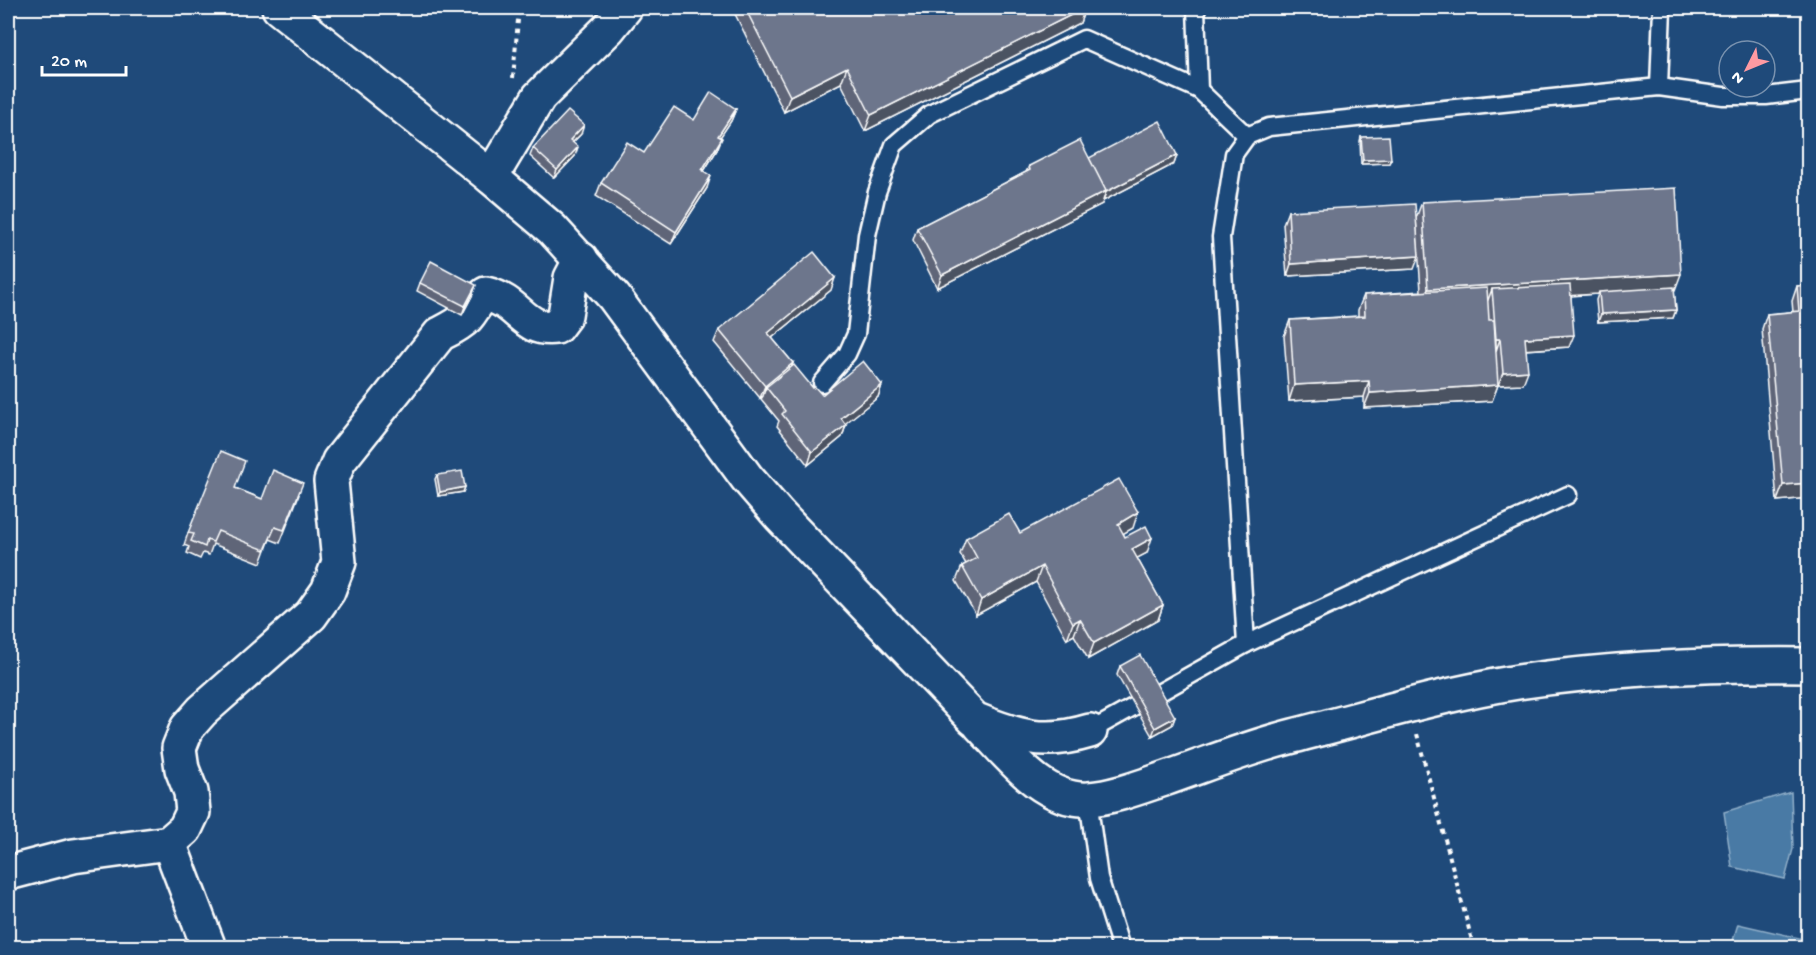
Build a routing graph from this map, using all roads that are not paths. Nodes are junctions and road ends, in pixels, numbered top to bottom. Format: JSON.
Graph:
{"nodes":[{"id":1,"x":279,"y":8,"type":"edge"},
{"id":2,"x":625,"y":8,"type":"edge"},
{"id":3,"x":1196,"y":8,"type":"edge"},
{"id":4,"x":1662,"y":8,"type":"edge"},
{"id":5,"x":1659,"y":87,"type":"junction"},
{"id":6,"x":1199,"y":90,"type":"junction"},
{"id":7,"x":1809,"y":91,"type":"edge"},
{"id":8,"x":1247,"y":136,"type":"junction"},
{"id":9,"x":491,"y":177,"type":"junction"},
{"id":10,"x":581,"y":259,"type":"junction"},
{"id":11,"x":822,"y":383,"type":"dead end"},
{"id":12,"x":1568,"y":495,"type":"dead end"},
{"id":13,"x":1246,"y":644,"type":"junction"},
{"id":14,"x":1809,"y":664,"type":"edge"},
{"id":15,"x":1155,"y":695,"type":"edge"},
{"id":16,"x":1135,"y":706,"type":"edge"},
{"id":17,"x":974,"y":719,"type":"junction"},
{"id":18,"x":1090,"y":730,"type":"joint"},
{"id":19,"x":1088,"y":799,"type":"junction"},
{"id":20,"x":169,"y":843,"type":"junction"},
{"id":21,"x":8,"y":873,"type":"edge"},
{"id":22,"x":208,"y":948,"type":"edge"},
{"id":23,"x":1121,"y":948,"type":"edge"}],
"edges":[{"from":1,"to":9,"type":"street"},
{"from":2,"to":9,"type":"street"},
{"from":3,"to":6,"type":"lane"},
{"from":4,"to":5,"type":"lane"},
{"from":5,"to":7,"type":"lane"},
{"from":5,"to":8,"type":"lane"},
{"from":6,"to":8,"type":"lane"},
{"from":6,"to":11,"type":"lane"},
{"from":8,"to":13,"type":"lane"},
{"from":9,"to":10,"type":"street"},
{"from":10,"to":17,"type":"street"},
{"from":10,"to":20,"type":"street"},
{"from":12,"to":13,"type":"lane"},
{"from":13,"to":15,"type":"lane"},
{"from":14,"to":19,"type":"street"},
{"from":16,"to":18,"type":"lane"},
{"from":17,"to":18,"type":"street"},
{"from":17,"to":19,"type":"street"},
{"from":19,"to":23,"type":"lane"},
{"from":20,"to":21,"type":"street"},
{"from":20,"to":22,"type":"street"}]}
